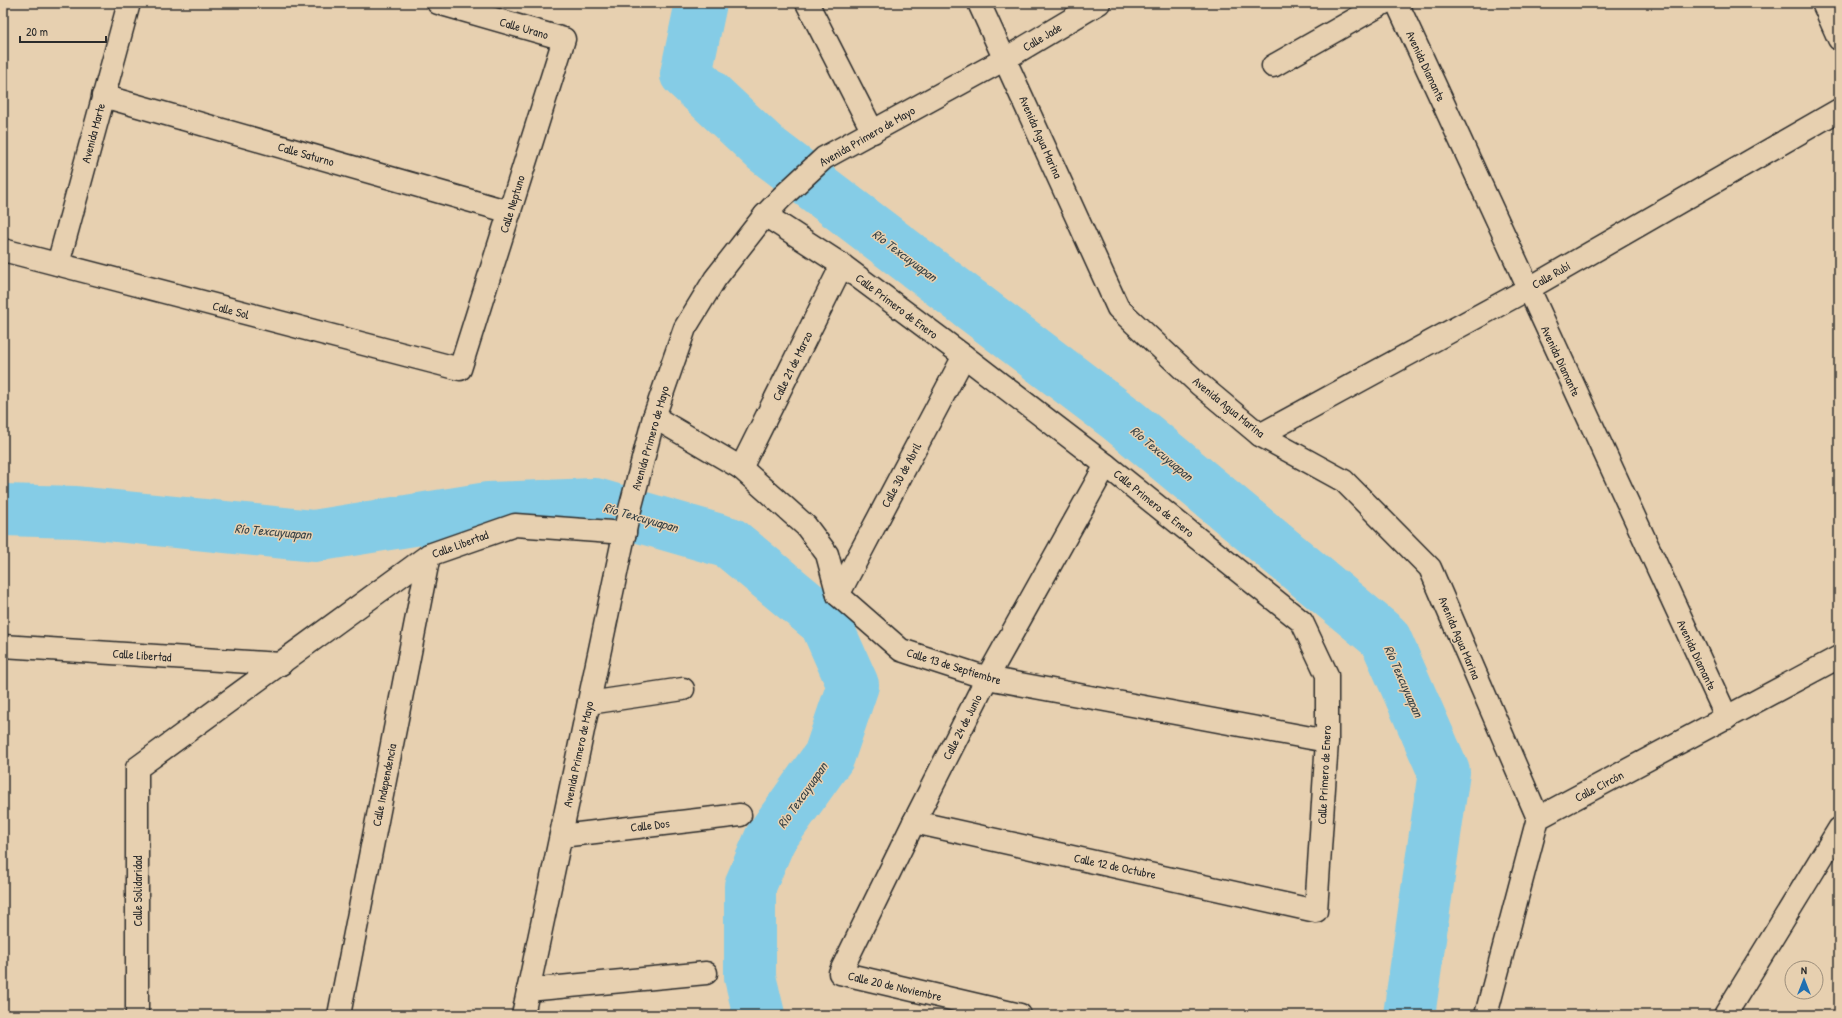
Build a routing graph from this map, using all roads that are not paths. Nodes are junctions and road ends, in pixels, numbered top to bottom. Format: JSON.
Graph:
{"nodes":[{"id":1,"x":129,"y":3,"type":"edge"},
{"id":2,"x":438,"y":3,"type":"edge"},
{"id":3,"x":807,"y":3,"type":"edge"},
{"id":4,"x":979,"y":3,"type":"edge"},
{"id":5,"x":1100,"y":3,"type":"edge"},
{"id":6,"x":1384,"y":3,"type":"edge"},
{"id":7,"x":1397,"y":3,"type":"edge"},
{"id":8,"x":1823,"y":3,"type":"edge"},
{"id":9,"x":1839,"y":38,"type":"edge"},
{"id":10,"x":564,"y":39,"type":"joint"},
{"id":11,"x":1005,"y":59,"type":"junction"},
{"id":12,"x":1273,"y":66,"type":"dead end"},
{"id":13,"x":102,"y":96,"type":"junction"},
{"id":14,"x":1839,"y":110,"type":"edge"},
{"id":15,"x":873,"y":132,"type":"junction"},
{"id":16,"x":510,"y":212,"type":"junction"},
{"id":17,"x":765,"y":215,"type":"junction"},
{"id":18,"x":3,"y":250,"type":"edge"},
{"id":19,"x":58,"y":264,"type":"junction"},
{"id":20,"x":842,"y":265,"type":"junction"},
{"id":21,"x":1528,"y":289,"type":"junction"},
{"id":22,"x":964,"y":356,"type":"junction"},
{"id":23,"x":460,"y":369,"type":"joint"},
{"id":24,"x":654,"y":417,"type":"junction"},
{"id":25,"x":1260,"y":435,"type":"junction"},
{"id":26,"x":1106,"y":465,"type":"junction"},
{"id":27,"x":741,"y":468,"type":"junction"},
{"id":28,"x":626,"y":527,"type":"junction"},
{"id":29,"x":429,"y":555,"type":"junction"},
{"id":30,"x":838,"y":595,"type":"junction"},
{"id":31,"x":3,"y":646,"type":"edge"},
{"id":32,"x":1839,"y":657,"type":"edge"},
{"id":33,"x":281,"y":664,"type":"junction"},
{"id":34,"x":987,"y":678,"type":"junction"},
{"id":35,"x":683,"y":689,"type":"dead end"},
{"id":36,"x":589,"y":703,"type":"junction"},
{"id":37,"x":1727,"y":718,"type":"junction"},
{"id":38,"x":1327,"y":741,"type":"junction"},
{"id":39,"x":137,"y":768,"type":"joint"},
{"id":40,"x":740,"y":815,"type":"dead end"},
{"id":41,"x":1538,"y":818,"type":"junction"},
{"id":42,"x":914,"y":822,"type":"junction"},
{"id":43,"x":1839,"y":829,"type":"edge"},
{"id":44,"x":561,"y":836,"type":"junction"},
{"id":45,"x":1316,"y":911,"type":"joint"},
{"id":46,"x":706,"y":973,"type":"dead end"},
{"id":47,"x":840,"y":973,"type":"joint"},
{"id":48,"x":528,"y":990,"type":"junction"},
{"id":49,"x":137,"y":1015,"type":"edge"},
{"id":50,"x":339,"y":1015,"type":"edge"},
{"id":51,"x":523,"y":1015,"type":"edge"},
{"id":52,"x":1020,"y":1015,"type":"edge"},
{"id":53,"x":1486,"y":1015,"type":"edge"},
{"id":54,"x":1725,"y":1015,"type":"edge"}],
"edges":[{"from":1,"to":13,"type":"street","name":"Avenida Marte"},
{"from":2,"to":10,"type":"street","name":"Calle Urano"},
{"from":3,"to":15,"type":"street"},
{"from":4,"to":11,"type":"street","name":"Avenida Agua Marina"},
{"from":5,"to":11,"type":"street","name":"Calle Jade"},
{"from":6,"to":12,"type":"street"},
{"from":7,"to":21,"type":"street","name":"Avenida Diamante"},
{"from":8,"to":9,"type":"street"},
{"from":10,"to":16,"type":"street","name":"Calle Neptuno"},
{"from":11,"to":15,"type":"street","name":"Avenida Primero de Mayo"},
{"from":11,"to":25,"type":"street","name":"Avenida Agua Marina"},
{"from":13,"to":16,"type":"street","name":"Calle Saturno"},
{"from":13,"to":19,"type":"street","name":"Avenida Marte"},
{"from":14,"to":21,"type":"street","name":"Calle Rubí"},
{"from":15,"to":17,"type":"street","name":"Avenida Primero de Mayo"},
{"from":16,"to":23,"type":"street","name":"Calle Neptuno"},
{"from":17,"to":20,"type":"street","name":"Calle Primero de Enero"},
{"from":17,"to":24,"type":"street","name":"Avenida Primero de Mayo"},
{"from":18,"to":19,"type":"street","name":"Calle Sol"},
{"from":19,"to":23,"type":"street","name":"Calle Sol"},
{"from":20,"to":22,"type":"street","name":"Calle Primero de Enero"},
{"from":20,"to":27,"type":"street","name":"Calle 21 de Marzo"},
{"from":21,"to":25,"type":"street","name":"Calle Rubí"},
{"from":21,"to":37,"type":"street","name":"Avenida Diamante"},
{"from":22,"to":26,"type":"street","name":"Calle Primero de Enero"},
{"from":22,"to":30,"type":"street","name":"Calle 30 de Abril"},
{"from":24,"to":27,"type":"street"},
{"from":24,"to":28,"type":"street","name":"Avenida Primero de Mayo"},
{"from":25,"to":41,"type":"street","name":"Avenida Agua Marina"},
{"from":26,"to":34,"type":"street","name":"Calle 24 de Junio"},
{"from":26,"to":38,"type":"street","name":"Calle Primero de Enero"},
{"from":27,"to":30,"type":"street"},
{"from":28,"to":29,"type":"street","name":"Calle Libertad"},
{"from":28,"to":36,"type":"street","name":"Avenida Primero de Mayo"},
{"from":29,"to":33,"type":"street","name":"Calle Libertad"},
{"from":29,"to":50,"type":"street","name":"Calle Independencia"},
{"from":30,"to":34,"type":"street","name":"Calle 13 de Septiembre"},
{"from":31,"to":33,"type":"street","name":"Calle Libertad"},
{"from":32,"to":37,"type":"street","name":"Calle Circón"},
{"from":33,"to":39,"type":"street","name":"Calle Libertad"},
{"from":34,"to":38,"type":"street","name":"Calle 13 de Septiembre"},
{"from":34,"to":42,"type":"street","name":"Calle 24 de Junio"},
{"from":35,"to":36,"type":"street"},
{"from":36,"to":44,"type":"street","name":"Avenida Primero de Mayo"},
{"from":37,"to":41,"type":"street","name":"Calle Circón"},
{"from":38,"to":45,"type":"street","name":"Calle Primero de Enero"},
{"from":39,"to":49,"type":"street","name":"Calle Solidaridad"},
{"from":40,"to":44,"type":"street","name":"Calle Dos"},
{"from":41,"to":53,"type":"street"},
{"from":42,"to":45,"type":"street","name":"Calle 12 de Octubre"},
{"from":42,"to":47,"type":"street","name":"Calle 24 de Junio"},
{"from":43,"to":54,"type":"street"},
{"from":44,"to":48,"type":"street","name":"Avenida Primero de Mayo"},
{"from":46,"to":48,"type":"street"},
{"from":47,"to":52,"type":"street","name":"Calle 20 de Noviembre"},
{"from":48,"to":51,"type":"street","name":"Avenida Primero de Mayo"}]}
